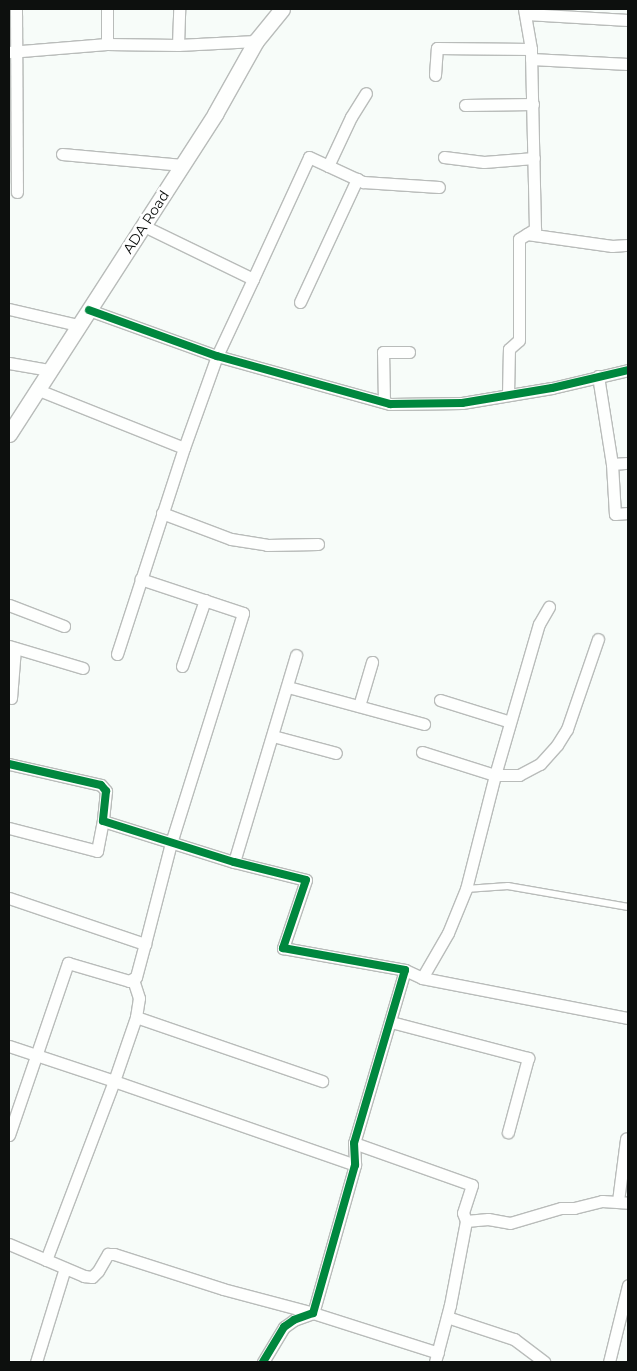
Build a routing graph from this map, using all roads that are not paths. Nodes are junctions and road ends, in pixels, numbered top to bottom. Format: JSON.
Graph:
{"nodes":[{"id":1,"x":16,"y":9,"type":"edge"},
{"id":2,"x":107,"y":9,"type":"edge"},
{"id":3,"x":179,"y":9,"type":"edge"},
{"id":4,"x":282,"y":9,"type":"edge"},
{"id":5,"x":525,"y":12,"type":"edge"},
{"id":6,"x":628,"y":20,"type":"edge"},
{"id":7,"x":256,"y":41,"type":"junction"},
{"id":8,"x":107,"y":44,"type":"junction"},
{"id":9,"x":178,"y":45,"type":"junction"},
{"id":10,"x":13,"y":52,"type":"edge"},
{"id":11,"x":531,"y":54,"type":"junction"},
{"id":12,"x":628,"y":64,"type":"edge"},
{"id":13,"x":435,"y":75,"type":"dead end"},
{"id":14,"x":366,"y":93,"type":"dead end"},
{"id":15,"x":533,"y":104,"type":"junction"},
{"id":16,"x":465,"y":105,"type":"dead end"},
{"id":17,"x":62,"y":154,"type":"dead end"},
{"id":18,"x":444,"y":157,"type":"dead end"},
{"id":19,"x":534,"y":158,"type":"junction"},
{"id":20,"x":183,"y":165,"type":"junction"},
{"id":21,"x":328,"y":166,"type":"junction"},
{"id":22,"x":357,"y":179,"type":"junction"},
{"id":23,"x":439,"y":187,"type":"dead end"},
{"id":24,"x":17,"y":192,"type":"dead end"},
{"id":25,"x":144,"y":226,"type":"junction"},
{"id":26,"x":527,"y":234,"type":"junction"},
{"id":27,"x":628,"y":245,"type":"edge"},
{"id":28,"x":253,"y":278,"type":"junction"},
{"id":29,"x":300,"y":302,"type":"dead end"},
{"id":30,"x":9,"y":309,"type":"edge"},
{"id":31,"x":89,"y":310,"type":"junction"},
{"id":32,"x":78,"y":325,"type":"junction"},
{"id":33,"x":410,"y":352,"type":"dead end"},
{"id":34,"x":217,"y":356,"type":"junction"},
{"id":35,"x":9,"y":363,"type":"edge"},
{"id":36,"x":48,"y":370,"type":"junction"},
{"id":37,"x":628,"y":370,"type":"edge"},
{"id":38,"x":598,"y":376,"type":"junction"},
{"id":39,"x":36,"y":389,"type":"junction"},
{"id":40,"x":508,"y":395,"type":"junction"},
{"id":41,"x":384,"y":402,"type":"junction"},
{"id":42,"x":9,"y":433,"type":"edge"},
{"id":43,"x":184,"y":448,"type":"junction"},
{"id":44,"x":628,"y":463,"type":"edge"},
{"id":45,"x":612,"y":464,"type":"junction"},
{"id":46,"x":162,"y":513,"type":"junction"},
{"id":47,"x":628,"y":514,"type":"edge"},
{"id":48,"x":318,"y":544,"type":"dead end"},
{"id":49,"x":141,"y":580,"type":"junction"},
{"id":50,"x":205,"y":600,"type":"junction"},
{"id":51,"x":9,"y":605,"type":"edge"},
{"id":52,"x":549,"y":607,"type":"dead end"},
{"id":53,"x":64,"y":626,"type":"dead end"},
{"id":54,"x":598,"y":639,"type":"dead end"},
{"id":55,"x":12,"y":647,"type":"edge"},
{"id":56,"x":118,"y":654,"type":"dead end"},
{"id":57,"x":296,"y":655,"type":"dead end"},
{"id":58,"x":372,"y":662,"type":"dead end"},
{"id":59,"x":182,"y":666,"type":"dead end"},
{"id":60,"x":82,"y":668,"type":"dead end"},
{"id":61,"x":288,"y":687,"type":"junction"},
{"id":62,"x":11,"y":698,"type":"dead end"},
{"id":63,"x":440,"y":700,"type":"dead end"},
{"id":64,"x":359,"y":706,"type":"junction"},
{"id":65,"x":510,"y":722,"type":"junction"},
{"id":66,"x":424,"y":724,"type":"dead end"},
{"id":67,"x":273,"y":736,"type":"junction"},
{"id":68,"x":422,"y":752,"type":"dead end"},
{"id":69,"x":336,"y":753,"type":"dead end"},
{"id":70,"x":9,"y":764,"type":"edge"},
{"id":71,"x":495,"y":776,"type":"junction"},
{"id":72,"x":103,"y":821,"type":"junction"},
{"id":73,"x":9,"y":828,"type":"edge"},
{"id":74,"x":171,"y":842,"type":"junction"},
{"id":75,"x":234,"y":862,"type":"junction"},
{"id":76,"x":466,"y":889,"type":"junction"},
{"id":77,"x":9,"y":898,"type":"edge"},
{"id":78,"x":628,"y":907,"type":"edge"},
{"id":79,"x":145,"y":944,"type":"junction"},
{"id":80,"x":404,"y":970,"type":"junction"},
{"id":81,"x":422,"y":978,"type":"junction"},
{"id":82,"x":133,"y":980,"type":"junction"},
{"id":83,"x":136,"y":1017,"type":"junction"},
{"id":84,"x":628,"y":1018,"type":"edge"},
{"id":85,"x":391,"y":1022,"type":"junction"},
{"id":86,"x":9,"y":1046,"type":"edge"},
{"id":87,"x":35,"y":1055,"type":"junction"},
{"id":88,"x":114,"y":1081,"type":"junction"},
{"id":89,"x":322,"y":1081,"type":"dead end"},
{"id":90,"x":508,"y":1132,"type":"dead end"},
{"id":91,"x":9,"y":1135,"type":"edge"},
{"id":92,"x":626,"y":1139,"type":"dead end"},
{"id":93,"x":354,"y":1143,"type":"junction"},
{"id":94,"x":355,"y":1166,"type":"junction"},
{"id":95,"x":623,"y":1202,"type":"edge"},
{"id":96,"x":466,"y":1221,"type":"junction"},
{"id":97,"x":9,"y":1244,"type":"edge"},
{"id":98,"x":46,"y":1260,"type":"junction"},
{"id":99,"x":65,"y":1268,"type":"junction"},
{"id":100,"x":628,"y":1285,"type":"edge"},
{"id":101,"x":313,"y":1313,"type":"junction"},
{"id":102,"x":447,"y":1317,"type":"junction"},
{"id":103,"x":436,"y":1358,"type":"edge"},
{"id":104,"x":36,"y":1362,"type":"edge"},
{"id":105,"x":263,"y":1362,"type":"edge"},
{"id":106,"x":544,"y":1362,"type":"edge"},
{"id":107,"x":609,"y":1362,"type":"edge"}],
"edges":[{"from":1,"to":10,"type":"street"},
{"from":2,"to":8,"type":"street"},
{"from":3,"to":9,"type":"street"},
{"from":4,"to":7,"type":"street","name":"ADA Road"},
{"from":5,"to":6,"type":"street"},
{"from":5,"to":11,"type":"street"},
{"from":7,"to":9,"type":"street"},
{"from":7,"to":20,"type":"street","name":"ADA Road"},
{"from":8,"to":9,"type":"street"},
{"from":8,"to":10,"type":"street"},
{"from":10,"to":24,"type":"street"},
{"from":11,"to":12,"type":"street"},
{"from":11,"to":13,"type":"street"},
{"from":11,"to":15,"type":"street"},
{"from":14,"to":21,"type":"street"},
{"from":15,"to":16,"type":"street"},
{"from":15,"to":19,"type":"street"},
{"from":17,"to":20,"type":"street"},
{"from":18,"to":19,"type":"street"},
{"from":19,"to":26,"type":"street"},
{"from":20,"to":25,"type":"street","name":"ADA Road"},
{"from":21,"to":22,"type":"street"},
{"from":21,"to":28,"type":"street"},
{"from":22,"to":23,"type":"street"},
{"from":22,"to":29,"type":"street"},
{"from":25,"to":28,"type":"street"},
{"from":25,"to":31,"type":"street","name":"ADA Road"},
{"from":26,"to":27,"type":"street"},
{"from":26,"to":40,"type":"street"},
{"from":28,"to":34,"type":"street"},
{"from":30,"to":32,"type":"street"},
{"from":31,"to":32,"type":"street","name":"ADA Road"},
{"from":31,"to":34,"type":"street"},
{"from":32,"to":36,"type":"street","name":"ADA Road"},
{"from":33,"to":41,"type":"street"},
{"from":34,"to":41,"type":"street"},
{"from":34,"to":43,"type":"street"},
{"from":35,"to":36,"type":"street"},
{"from":36,"to":39,"type":"street","name":"ADA Road"},
{"from":37,"to":38,"type":"street"},
{"from":38,"to":40,"type":"street"},
{"from":38,"to":45,"type":"street"},
{"from":39,"to":42,"type":"street","name":"ADA Road"},
{"from":39,"to":43,"type":"street"},
{"from":40,"to":41,"type":"street"},
{"from":43,"to":46,"type":"street"},
{"from":44,"to":45,"type":"street"},
{"from":45,"to":47,"type":"street"},
{"from":46,"to":48,"type":"street"},
{"from":46,"to":49,"type":"street"},
{"from":49,"to":50,"type":"street"},
{"from":49,"to":56,"type":"street"},
{"from":50,"to":59,"type":"street"},
{"from":50,"to":74,"type":"street"},
{"from":51,"to":53,"type":"street"},
{"from":52,"to":65,"type":"street"},
{"from":54,"to":71,"type":"street"},
{"from":55,"to":60,"type":"street"},
{"from":55,"to":62,"type":"street"},
{"from":57,"to":61,"type":"street"},
{"from":58,"to":64,"type":"street"},
{"from":61,"to":64,"type":"street"},
{"from":61,"to":67,"type":"street"},
{"from":63,"to":65,"type":"street"},
{"from":64,"to":66,"type":"street"},
{"from":65,"to":71,"type":"street"},
{"from":67,"to":69,"type":"street"},
{"from":67,"to":75,"type":"street"},
{"from":68,"to":71,"type":"street"},
{"from":70,"to":72,"type":"street"},
{"from":71,"to":76,"type":"street"},
{"from":72,"to":73,"type":"street"},
{"from":72,"to":74,"type":"street"},
{"from":74,"to":75,"type":"street"},
{"from":74,"to":79,"type":"street"},
{"from":75,"to":80,"type":"street"},
{"from":76,"to":78,"type":"lane"},
{"from":76,"to":81,"type":"street"},
{"from":77,"to":79,"type":"street"},
{"from":79,"to":82,"type":"street"},
{"from":80,"to":81,"type":"street"},
{"from":80,"to":85,"type":"street"},
{"from":81,"to":84,"type":"street"},
{"from":82,"to":83,"type":"street"},
{"from":82,"to":87,"type":"street"},
{"from":83,"to":88,"type":"street"},
{"from":83,"to":89,"type":"street"},
{"from":85,"to":90,"type":"street"},
{"from":85,"to":93,"type":"street"},
{"from":86,"to":87,"type":"street"},
{"from":87,"to":88,"type":"street"},
{"from":87,"to":91,"type":"street"},
{"from":88,"to":94,"type":"street"},
{"from":88,"to":98,"type":"street"},
{"from":92,"to":95,"type":"street"},
{"from":93,"to":94,"type":"street"},
{"from":93,"to":96,"type":"street"},
{"from":94,"to":101,"type":"street"},
{"from":95,"to":96,"type":"street"},
{"from":96,"to":102,"type":"street"},
{"from":97,"to":98,"type":"street"},
{"from":98,"to":99,"type":"street"},
{"from":99,"to":101,"type":"street"},
{"from":99,"to":104,"type":"street"},
{"from":100,"to":107,"type":"street"},
{"from":101,"to":103,"type":"street"},
{"from":101,"to":105,"type":"street"},
{"from":102,"to":103,"type":"street"},
{"from":102,"to":106,"type":"street"}]}
